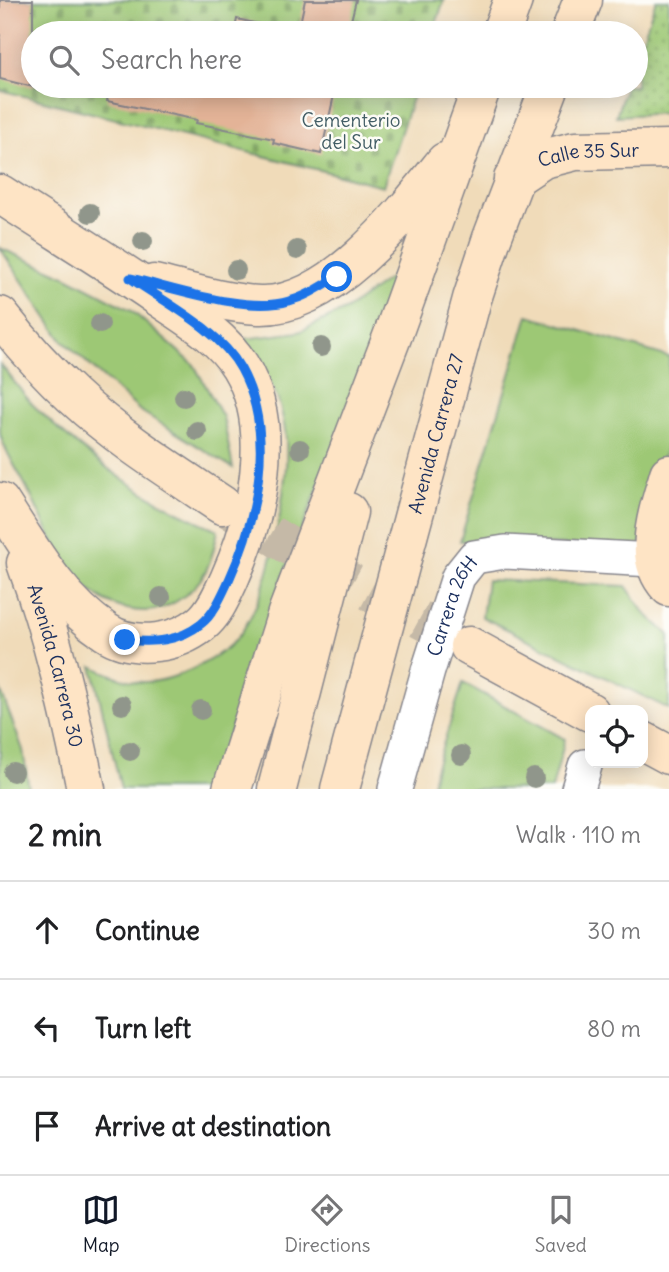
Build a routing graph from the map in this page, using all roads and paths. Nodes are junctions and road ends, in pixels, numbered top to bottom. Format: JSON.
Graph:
{"nodes":[{"id":1,"x":513,"y":0,"type":"edge"},
{"id":2,"x":583,"y":0,"type":"edge"},
{"id":3,"x":505,"y":21,"type":"edge"},
{"id":4,"x":575,"y":21,"type":"edge"},
{"id":5,"x":478,"y":98,"type":"edge"},
{"id":6,"x":545,"y":98,"type":"edge"},
{"id":7,"x":462,"y":142,"type":"junction"},
{"id":8,"x":669,"y":149,"type":"edge"},
{"id":9,"x":513,"y":179,"type":"junction"},
{"id":10,"x":0,"y":194,"type":"edge"},
{"id":11,"x":130,"y":278,"type":"junction"},
{"id":12,"x":0,"y":316,"type":"edge"},
{"id":13,"x":392,"y":337,"type":"junction"},
{"id":14,"x":669,"y":474,"type":"edge"},
{"id":15,"x":0,"y":504,"type":"edge"},
{"id":16,"x":222,"y":505,"type":"tunnel mouth"},
{"id":17,"x":661,"y":573,"type":"edge"},
{"id":18,"x":469,"y":646,"type":"tunnel mouth"},
{"id":19,"x":585,"y":709,"type":"edge"},
{"id":20,"x":648,"y":744,"type":"edge"},
{"id":21,"x":669,"y":755,"type":"edge"},
{"id":22,"x":86,"y":789,"type":"edge"},
{"id":23,"x":232,"y":789,"type":"edge"},
{"id":24,"x":277,"y":789,"type":"edge"},
{"id":25,"x":340,"y":789,"type":"edge"},
{"id":26,"x":395,"y":789,"type":"edge"}],
"edges":[{"from":1,"to":3,"type":"main road"},
{"from":2,"to":4,"type":"main road"},
{"from":5,"to":7,"type":"main road"},
{"from":6,"to":9,"type":"main road","name":"Avenida Carrera 27"},
{"from":7,"to":11,"type":"main road"},
{"from":7,"to":13,"type":"main road"},
{"from":8,"to":9,"type":"main road","name":"Calle 35 Sur"},
{"from":9,"to":25,"type":"main road","name":"Avenida Carrera 27"},
{"from":10,"to":11,"type":"main road"},
{"from":11,"to":15,"type":"main road"},
{"from":12,"to":16,"type":"main road"},
{"from":13,"to":23,"type":"main road"},
{"from":13,"to":24,"type":"main road"},
{"from":14,"to":17,"type":"main road"},
{"from":15,"to":22,"type":"main road","name":"Avenida Carrera 30"},
{"from":17,"to":26,"type":"street","name":"Carrera 26H"},
{"from":18,"to":19,"type":"main road"},
{"from":20,"to":21,"type":"main road"}]}
